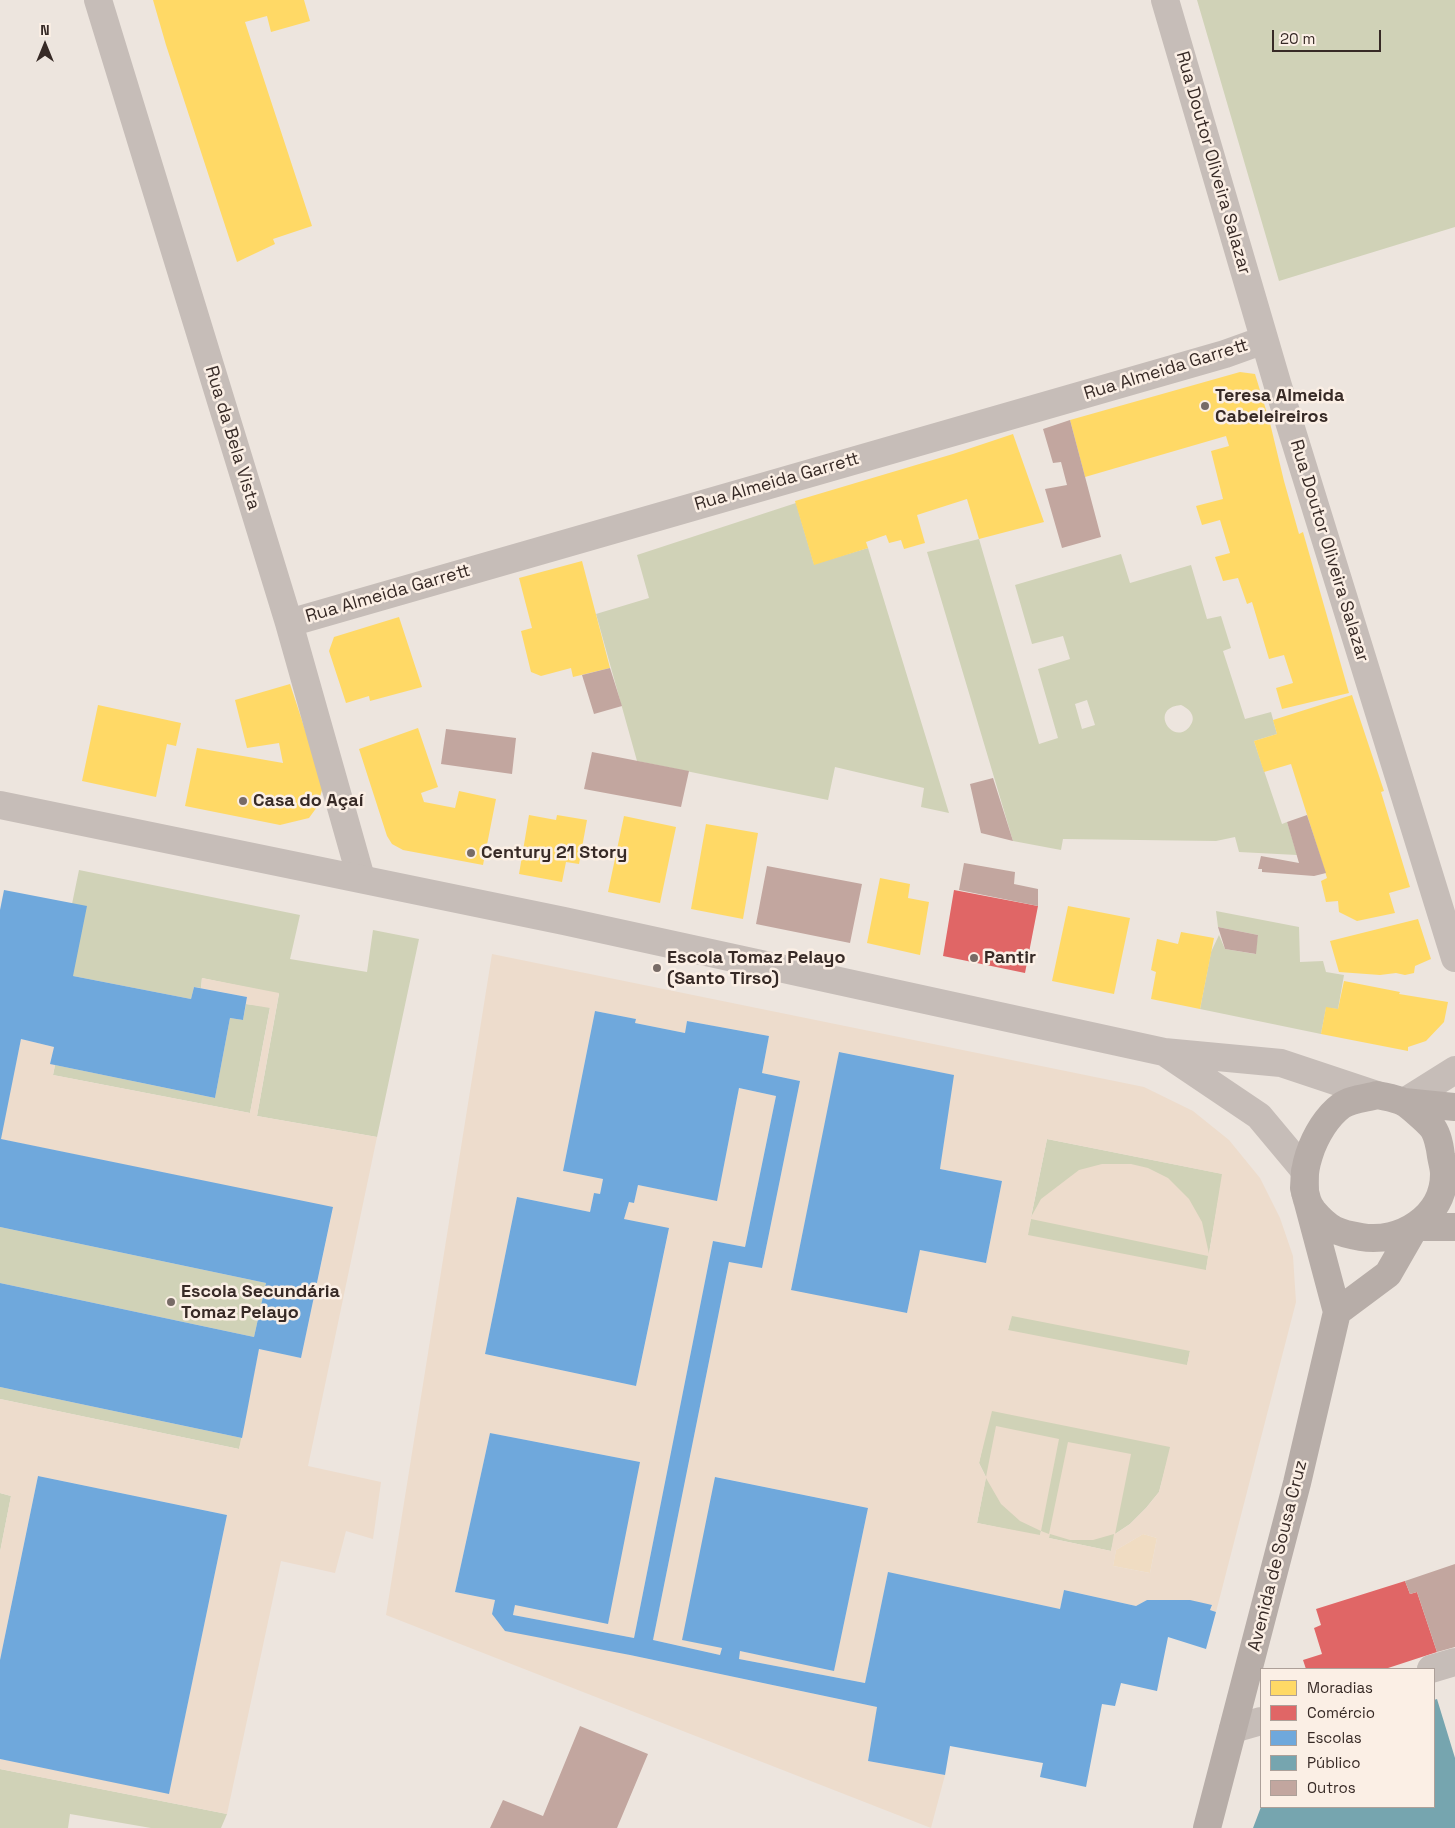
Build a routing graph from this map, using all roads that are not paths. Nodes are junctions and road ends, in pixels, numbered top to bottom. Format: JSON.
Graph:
{"nodes":[{"id":1,"x":98,"y":0,"type":"edge"},
{"id":2,"x":1165,"y":0,"type":"edge"},
{"id":3,"x":1264,"y":340,"type":"junction"},
{"id":4,"x":289,"y":623,"type":"junction"},
{"id":5,"x":0,"y":805,"type":"edge"},
{"id":6,"x":361,"y":878,"type":"junction"},
{"id":7,"x":1455,"y":958,"type":"edge"},
{"id":8,"x":1164,"y":1052,"type":"junction"},
{"id":9,"x":1455,"y":1070,"type":"edge"},
{"id":10,"x":1377,"y":1094,"type":"junction"},
{"id":11,"x":1404,"y":1102,"type":"junction"},
{"id":12,"x":1455,"y":1107,"type":"edge"},
{"id":13,"x":1306,"y":1172,"type":"junction"},
{"id":14,"x":1309,"y":1205,"type":"junction"},
{"id":15,"x":1416,"y":1227,"type":"junction"},
{"id":16,"x":1455,"y":1227,"type":"edge"},
{"id":17,"x":1337,"y":1312,"type":"junction"},
{"id":18,"x":1455,"y":1662,"type":"edge"},
{"id":19,"x":1434,"y":1668,"type":"edge"},
{"id":20,"x":1260,"y":1721,"type":"edge"},
{"id":21,"x":1233,"y":1729,"type":"junction"},
{"id":22,"x":1207,"y":1828,"type":"edge"}],
"edges":[{"from":1,"to":4,"type":"street","name":"Rua da Bela Vista"},
{"from":2,"to":3,"type":"street","name":"Rua Doutor Oliveira Salazar"},
{"from":3,"to":4,"type":"street","name":"Rua Almeida Garrett"},
{"from":3,"to":7,"type":"street","name":"Rua Doutor Oliveira Salazar"},
{"from":4,"to":6,"type":"street","name":"Rua da Bela Vista"},
{"from":5,"to":6,"type":"street"},
{"from":6,"to":8,"type":"street"},
{"from":8,"to":10,"type":"street"},
{"from":8,"to":13,"type":"street"},
{"from":9,"to":11,"type":"street"},
{"from":10,"to":11,"type":"main road"},
{"from":10,"to":13,"type":"main road"},
{"from":11,"to":12,"type":"main road"},
{"from":11,"to":15,"type":"main road"},
{"from":13,"to":14,"type":"street"},
{"from":14,"to":15,"type":"main road"},
{"from":14,"to":17,"type":"street"},
{"from":15,"to":16,"type":"main road"},
{"from":15,"to":17,"type":"main road"},
{"from":17,"to":21,"type":"main road","name":"Avenida de Sousa Cruz"},
{"from":18,"to":19,"type":"street"},
{"from":20,"to":21,"type":"street"},
{"from":21,"to":22,"type":"main road","name":"Avenida de Sousa Cruz"}]}
